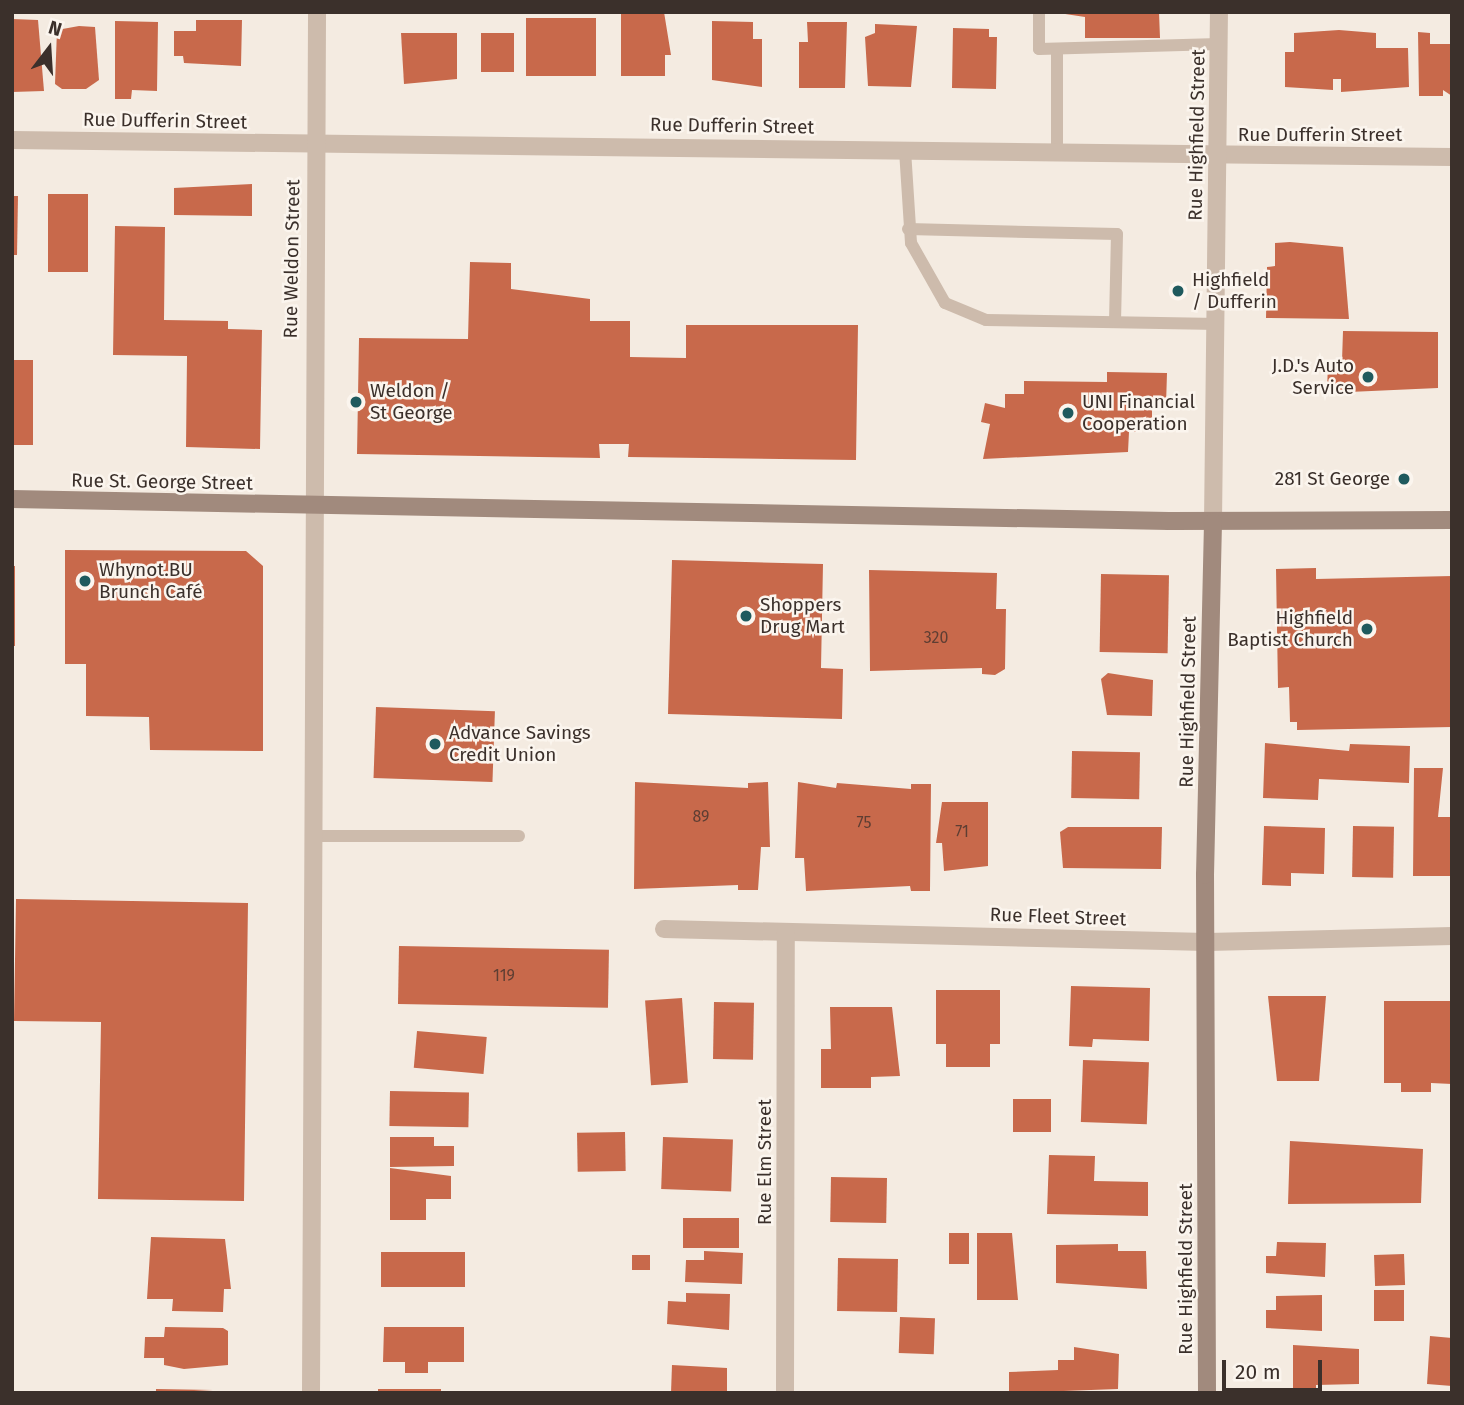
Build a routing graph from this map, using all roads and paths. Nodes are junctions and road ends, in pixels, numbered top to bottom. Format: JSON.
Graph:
{"nodes":[{"id":1,"x":317,"y":12,"type":"edge"},
{"id":2,"x":1039,"y":12,"type":"edge"},
{"id":3,"x":1219,"y":12,"type":"edge"},
{"id":4,"x":1219,"y":44,"type":"junction"},
{"id":5,"x":1057,"y":49,"type":"junction"},
{"id":6,"x":12,"y":140,"type":"edge"},
{"id":7,"x":315,"y":145,"type":"junction"},
{"id":8,"x":905,"y":150,"type":"junction"},
{"id":9,"x":1057,"y":153,"type":"junction"},
{"id":10,"x":1217,"y":155,"type":"junction"},
{"id":11,"x":1452,"y":157,"type":"edge"},
{"id":12,"x":908,"y":229,"type":"junction"},
{"id":13,"x":1115,"y":322,"type":"junction"},
{"id":14,"x":1218,"y":324,"type":"junction"},
{"id":15,"x":12,"y":499,"type":"edge"},
{"id":16,"x":310,"y":507,"type":"junction"},
{"id":17,"x":1452,"y":520,"type":"edge"},
{"id":18,"x":1213,"y":522,"type":"junction"},
{"id":19,"x":316,"y":836,"type":"junction"},
{"id":20,"x":519,"y":836,"type":"dead end"},
{"id":21,"x":664,"y":929,"type":"dead end"},
{"id":22,"x":786,"y":932,"type":"junction"},
{"id":23,"x":1452,"y":936,"type":"edge"},
{"id":24,"x":1207,"y":942,"type":"junction"},
{"id":25,"x":311,"y":1393,"type":"edge"},
{"id":26,"x":785,"y":1393,"type":"edge"},
{"id":27,"x":1207,"y":1393,"type":"edge"}],
"edges":[{"from":1,"to":7,"type":"street","name":"Rue Weldon Street"},
{"from":2,"to":5,"type":"lane"},
{"from":3,"to":4,"type":"street","name":"Rue Highfield Street"},
{"from":4,"to":5,"type":"lane"},
{"from":4,"to":10,"type":"street","name":"Rue Highfield Street"},
{"from":5,"to":9,"type":"lane"},
{"from":6,"to":7,"type":"street","name":"Rue Dufferin Street"},
{"from":7,"to":8,"type":"street","name":"Rue Dufferin Street"},
{"from":7,"to":16,"type":"street","name":"Rue Weldon Street"},
{"from":8,"to":9,"type":"street","name":"Rue Dufferin Street"},
{"from":8,"to":12,"type":"lane"},
{"from":9,"to":10,"type":"street","name":"Rue Dufferin Street"},
{"from":10,"to":11,"type":"street","name":"Rue Dufferin Street"},
{"from":10,"to":14,"type":"street","name":"Rue Highfield Street"},
{"from":12,"to":13,"type":"lane"},
{"from":12,"to":13,"type":"lane"},
{"from":13,"to":14,"type":"lane"},
{"from":14,"to":18,"type":"street","name":"Rue Highfield Street"},
{"from":15,"to":16,"type":"main road","name":"Rue St. George Street"},
{"from":16,"to":18,"type":"main road","name":"Rue St. George Street"},
{"from":16,"to":19,"type":"street","name":"Rue Weldon Street"},
{"from":17,"to":18,"type":"main road","name":"Rue St. George Street"},
{"from":18,"to":24,"type":"main road","name":"Rue Highfield Street"},
{"from":19,"to":20,"type":"lane"},
{"from":19,"to":25,"type":"street","name":"Rue Weldon Street"},
{"from":21,"to":22,"type":"street","name":"Rue Fleet Street"},
{"from":22,"to":24,"type":"street","name":"Rue Fleet Street"},
{"from":22,"to":26,"type":"street","name":"Rue Elm Street"},
{"from":23,"to":24,"type":"street","name":"Rue Fleet Street"},
{"from":24,"to":27,"type":"main road","name":"Rue Highfield Street"}]}
